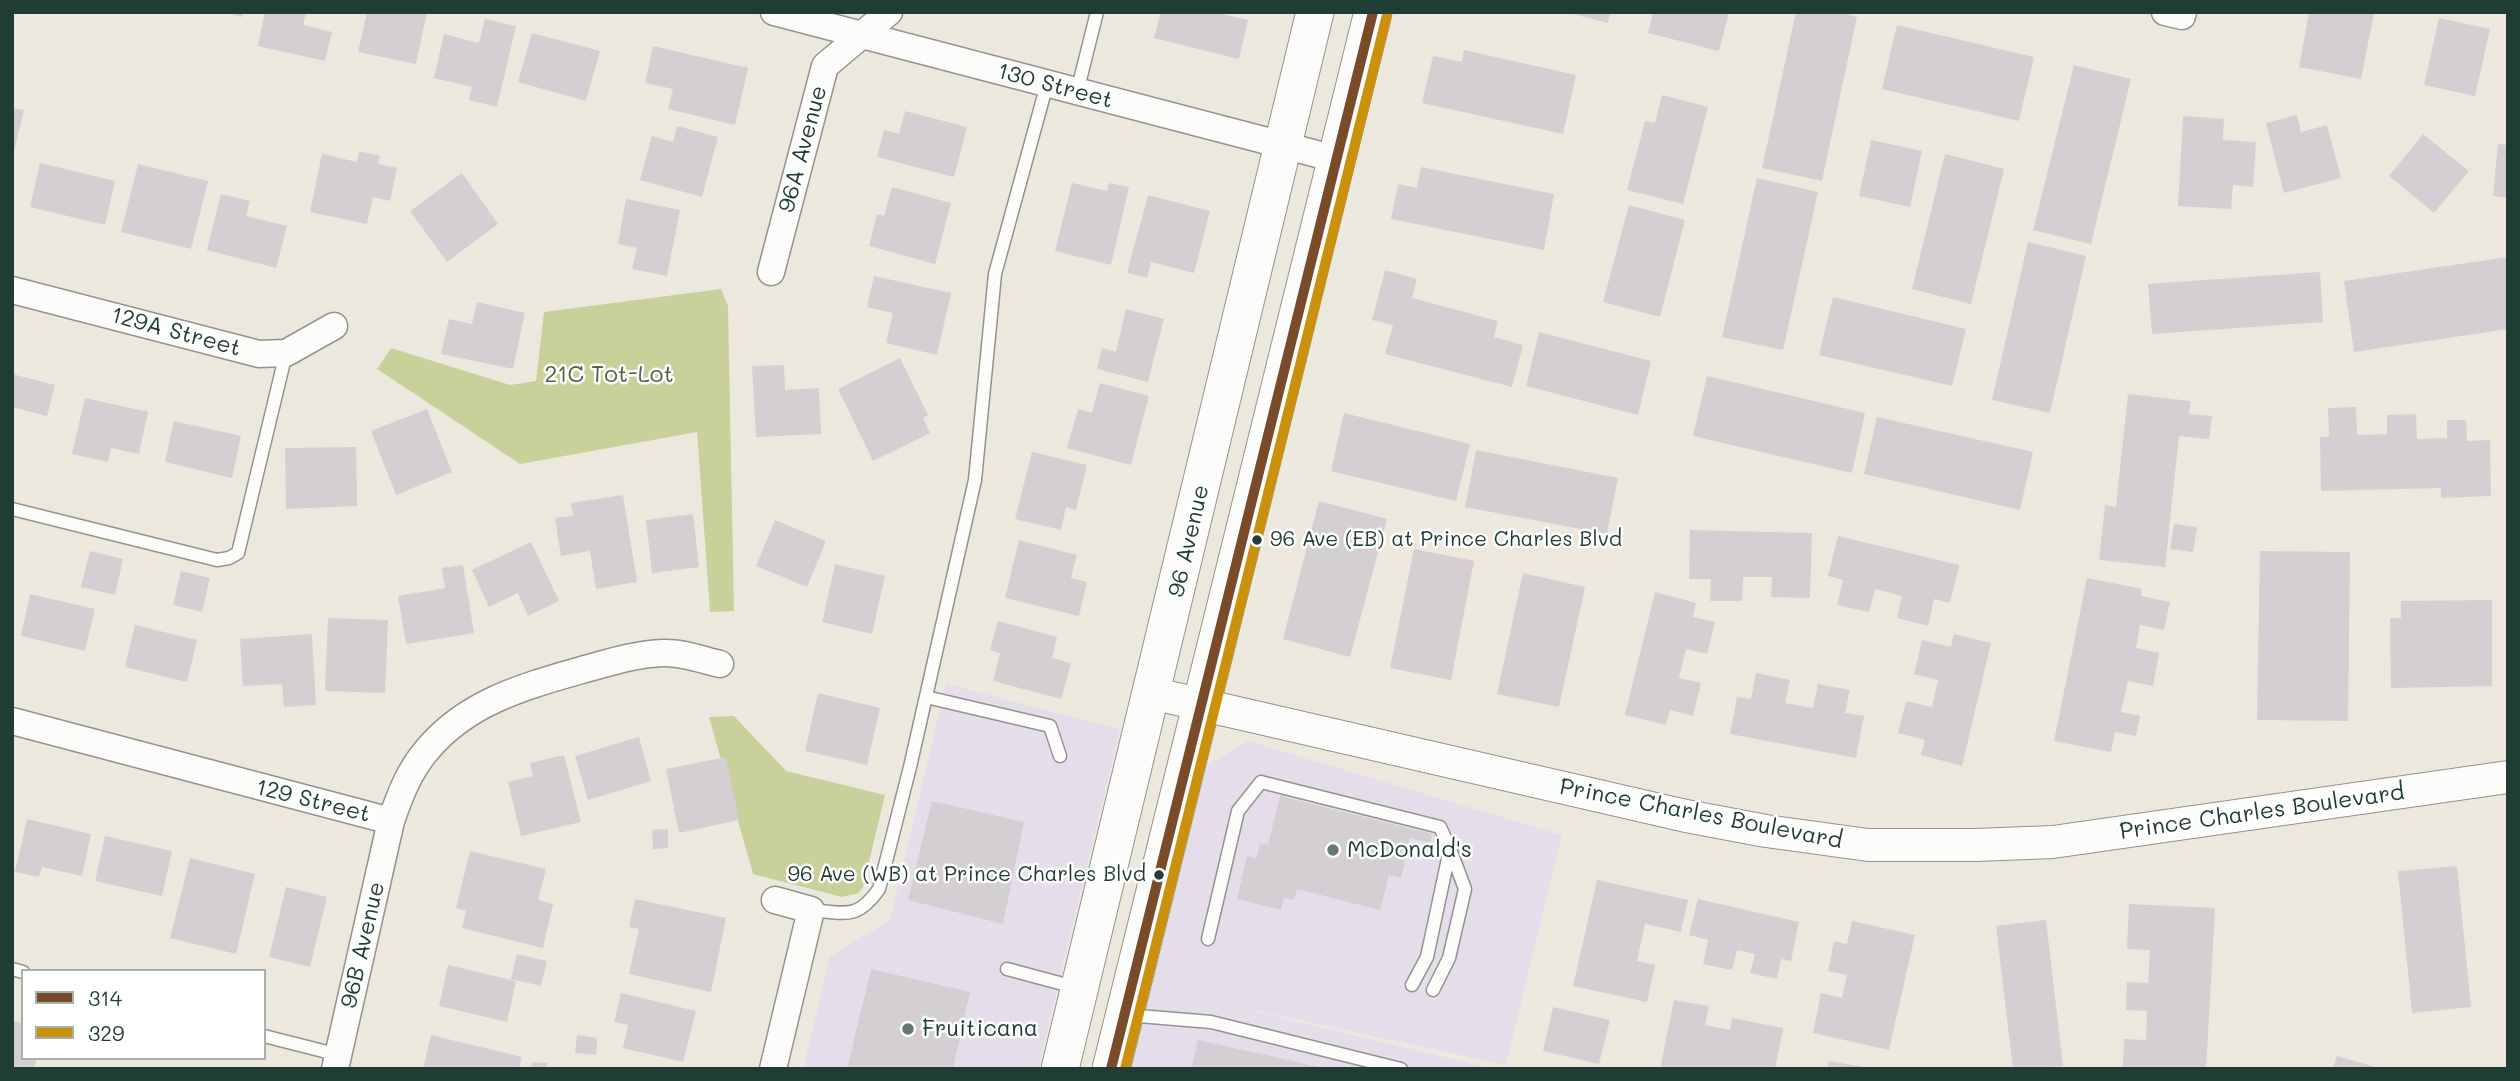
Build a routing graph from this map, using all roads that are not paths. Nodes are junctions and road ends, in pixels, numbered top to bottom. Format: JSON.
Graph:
{"nodes":[{"id":1,"x":774,"y":12,"type":"edge"},
{"id":2,"x":889,"y":12,"type":"edge"},
{"id":3,"x":1097,"y":12,"type":"edge"},
{"id":4,"x":1315,"y":12,"type":"edge"},
{"id":5,"x":1373,"y":12,"type":"edge"},
{"id":6,"x":860,"y":35,"type":"junction"},
{"id":7,"x":1047,"y":84,"type":"junction"},
{"id":8,"x":1077,"y":92,"type":"junction"},
{"id":9,"x":1283,"y":145,"type":"junction"},
{"id":10,"x":1336,"y":159,"type":"junction"},
{"id":11,"x":771,"y":272,"type":"dead end"},
{"id":12,"x":12,"y":290,"type":"edge"},
{"id":13,"x":334,"y":326,"type":"dead end"},
{"id":14,"x":286,"y":353,"type":"junction"},
{"id":15,"x":12,"y":509,"type":"edge"},
{"id":16,"x":720,"y":664,"type":"dead end"},
{"id":17,"x":1151,"y":693,"type":"junction"},
{"id":18,"x":926,"y":696,"type":"junction"},
{"id":19,"x":1200,"y":704,"type":"junction"},
{"id":20,"x":12,"y":721,"type":"edge"},
{"id":21,"x":1060,"y":756,"type":"dead end"},
{"id":22,"x":2508,"y":777,"type":"edge"},
{"id":23,"x":391,"y":821,"type":"junction"},
{"id":24,"x":1450,"y":849,"type":"junction"},
{"id":25,"x":775,"y":900,"type":"dead end"},
{"id":26,"x":811,"y":910,"type":"junction"},
{"id":27,"x":1208,"y":939,"type":"dead end"},
{"id":28,"x":1007,"y":969,"type":"dead end"},
{"id":29,"x":1412,"y":985,"type":"dead end"},
{"id":30,"x":1080,"y":989,"type":"junction"},
{"id":31,"x":1433,"y":990,"type":"dead end"},
{"id":32,"x":1125,"y":1015,"type":"junction"},
{"id":33,"x":266,"y":1037,"type":"edge"},
{"id":34,"x":337,"y":1062,"type":"edge"},
{"id":35,"x":774,"y":1069,"type":"edge"},
{"id":36,"x":1060,"y":1069,"type":"edge"},
{"id":37,"x":1111,"y":1069,"type":"edge"},
{"id":38,"x":1401,"y":1069,"type":"edge"}],
"edges":[{"from":1,"to":6,"type":"street","name":"130 Street"},
{"from":2,"to":6,"type":"street","name":"96A Avenue"},
{"from":3,"to":8,"type":"lane"},
{"from":4,"to":9,"type":"main road","name":"96 Avenue"},
{"from":5,"to":10,"type":"main road"},
{"from":6,"to":7,"type":"street","name":"130 Street"},
{"from":6,"to":11,"type":"street","name":"96A Avenue"},
{"from":7,"to":8,"type":"street","name":"130 Street"},
{"from":7,"to":18,"type":"lane"},
{"from":8,"to":9,"type":"street","name":"130 Street"},
{"from":9,"to":10,"type":"street","name":"130 Street"},
{"from":9,"to":17,"type":"main road","name":"96 Avenue"},
{"from":10,"to":19,"type":"main road"},
{"from":12,"to":14,"type":"street","name":"129A Street"},
{"from":13,"to":14,"type":"street"},
{"from":14,"to":15,"type":"lane"},
{"from":16,"to":23,"type":"street","name":"129 Street"},
{"from":17,"to":19,"type":"street","name":"Prince Charles Boulevard"},
{"from":17,"to":30,"type":"main road","name":"96 Avenue"},
{"from":18,"to":21,"type":"lane"},
{"from":18,"to":26,"type":"lane"},
{"from":19,"to":22,"type":"street","name":"Prince Charles Boulevard"},
{"from":19,"to":32,"type":"main road"},
{"from":20,"to":23,"type":"street","name":"129 Street"},
{"from":23,"to":34,"type":"street","name":"96B Avenue"},
{"from":24,"to":27,"type":"lane"},
{"from":24,"to":29,"type":"lane"},
{"from":24,"to":31,"type":"lane"},
{"from":25,"to":26,"type":"street"},
{"from":26,"to":35,"type":"street"},
{"from":28,"to":30,"type":"lane"},
{"from":30,"to":36,"type":"main road","name":"96 Avenue"},
{"from":32,"to":37,"type":"main road"},
{"from":32,"to":38,"type":"lane"},
{"from":33,"to":34,"type":"lane"}]}
